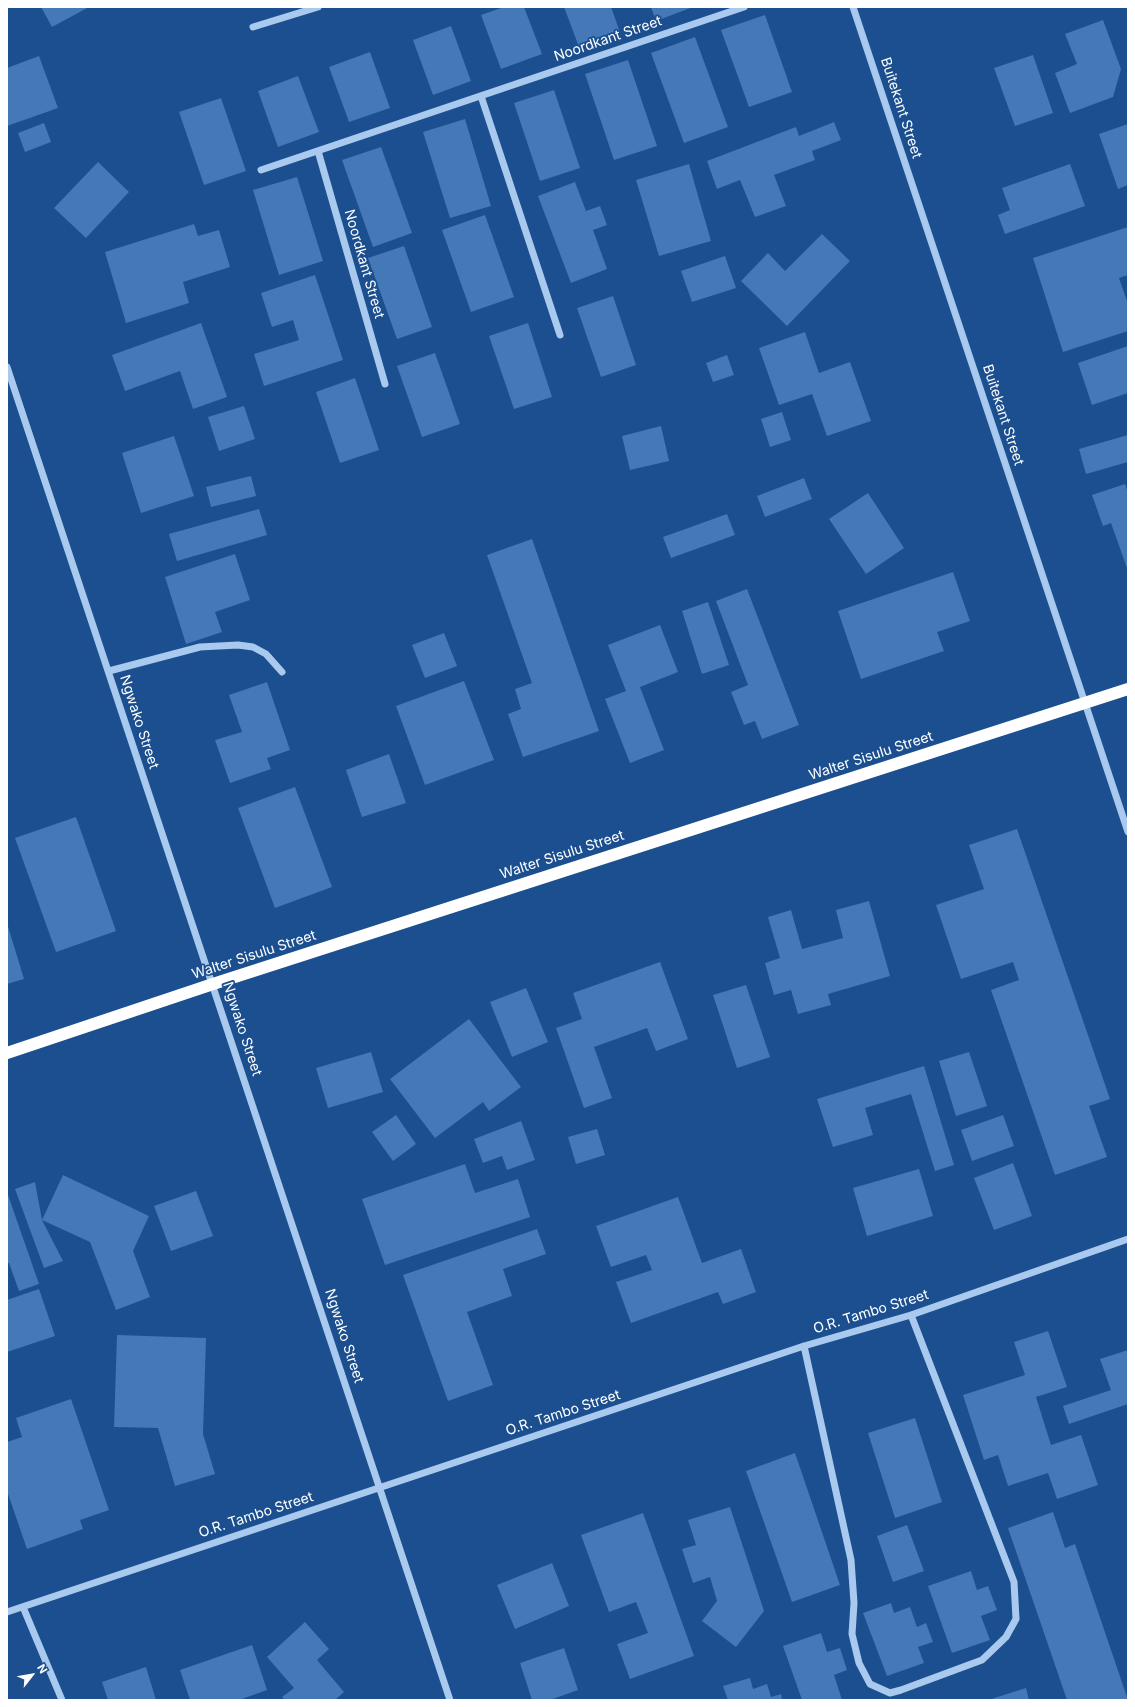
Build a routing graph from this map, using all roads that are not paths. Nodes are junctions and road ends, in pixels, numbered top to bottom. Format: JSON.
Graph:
{"nodes":[{"id":1,"x":318,"y":7,"type":"edge"},
{"id":2,"x":744,"y":7,"type":"edge"},
{"id":3,"x":853,"y":7,"type":"edge"},
{"id":4,"x":254,"y":27,"type":"dead end"},
{"id":5,"x":481,"y":96,"type":"junction"},
{"id":6,"x":318,"y":151,"type":"junction"},
{"id":7,"x":261,"y":170,"type":"dead end"},
{"id":8,"x":560,"y":335,"type":"dead end"},
{"id":9,"x":7,"y":367,"type":"edge"},
{"id":10,"x":385,"y":384,"type":"dead end"},
{"id":11,"x":109,"y":671,"type":"junction"},
{"id":12,"x":282,"y":672,"type":"dead end"},
{"id":13,"x":1128,"y":689,"type":"edge"},
{"id":14,"x":1086,"y":703,"type":"junction"},
{"id":15,"x":1128,"y":832,"type":"edge"},
{"id":16,"x":213,"y":984,"type":"junction"},
{"id":17,"x":7,"y":1053,"type":"edge"},
{"id":18,"x":1128,"y":1239,"type":"edge"},
{"id":19,"x":911,"y":1315,"type":"junction"},
{"id":20,"x":804,"y":1346,"type":"junction"},
{"id":21,"x":381,"y":1487,"type":"junction"},
{"id":22,"x":24,"y":1607,"type":"junction"},
{"id":23,"x":7,"y":1612,"type":"edge"},
{"id":24,"x":62,"y":1700,"type":"edge"},
{"id":25,"x":450,"y":1700,"type":"edge"}],
"edges":[{"from":1,"to":4,"type":"street"},
{"from":2,"to":5,"type":"street","name":"Noordkant Street"},
{"from":3,"to":14,"type":"street","name":"Buitekant Street"},
{"from":5,"to":6,"type":"street","name":"Noordkant Street"},
{"from":5,"to":8,"type":"street"},
{"from":6,"to":7,"type":"street","name":"Noordkant Street"},
{"from":6,"to":10,"type":"street","name":"Noordkant Street"},
{"from":9,"to":11,"type":"street","name":"Ngwako Street"},
{"from":11,"to":12,"type":"street"},
{"from":11,"to":16,"type":"street","name":"Ngwako Street"},
{"from":13,"to":14,"type":"highway","name":"Walter Sisulu Street"},
{"from":14,"to":15,"type":"street","name":"Buitekant Street"},
{"from":14,"to":16,"type":"highway","name":"Walter Sisulu Street"},
{"from":16,"to":17,"type":"highway","name":"Walter Sisulu Street"},
{"from":16,"to":21,"type":"street","name":"Ngwako Street"},
{"from":18,"to":19,"type":"street","name":"O.R. Tambo Street"},
{"from":19,"to":20,"type":"street","name":"O.R. Tambo Street"},
{"from":19,"to":20,"type":"street"},
{"from":20,"to":21,"type":"street","name":"O.R. Tambo Street"},
{"from":21,"to":22,"type":"street","name":"O.R. Tambo Street"},
{"from":21,"to":25,"type":"street","name":"Ngwako Street"},
{"from":22,"to":23,"type":"street","name":"O.R. Tambo Street"},
{"from":22,"to":24,"type":"street"}]}
